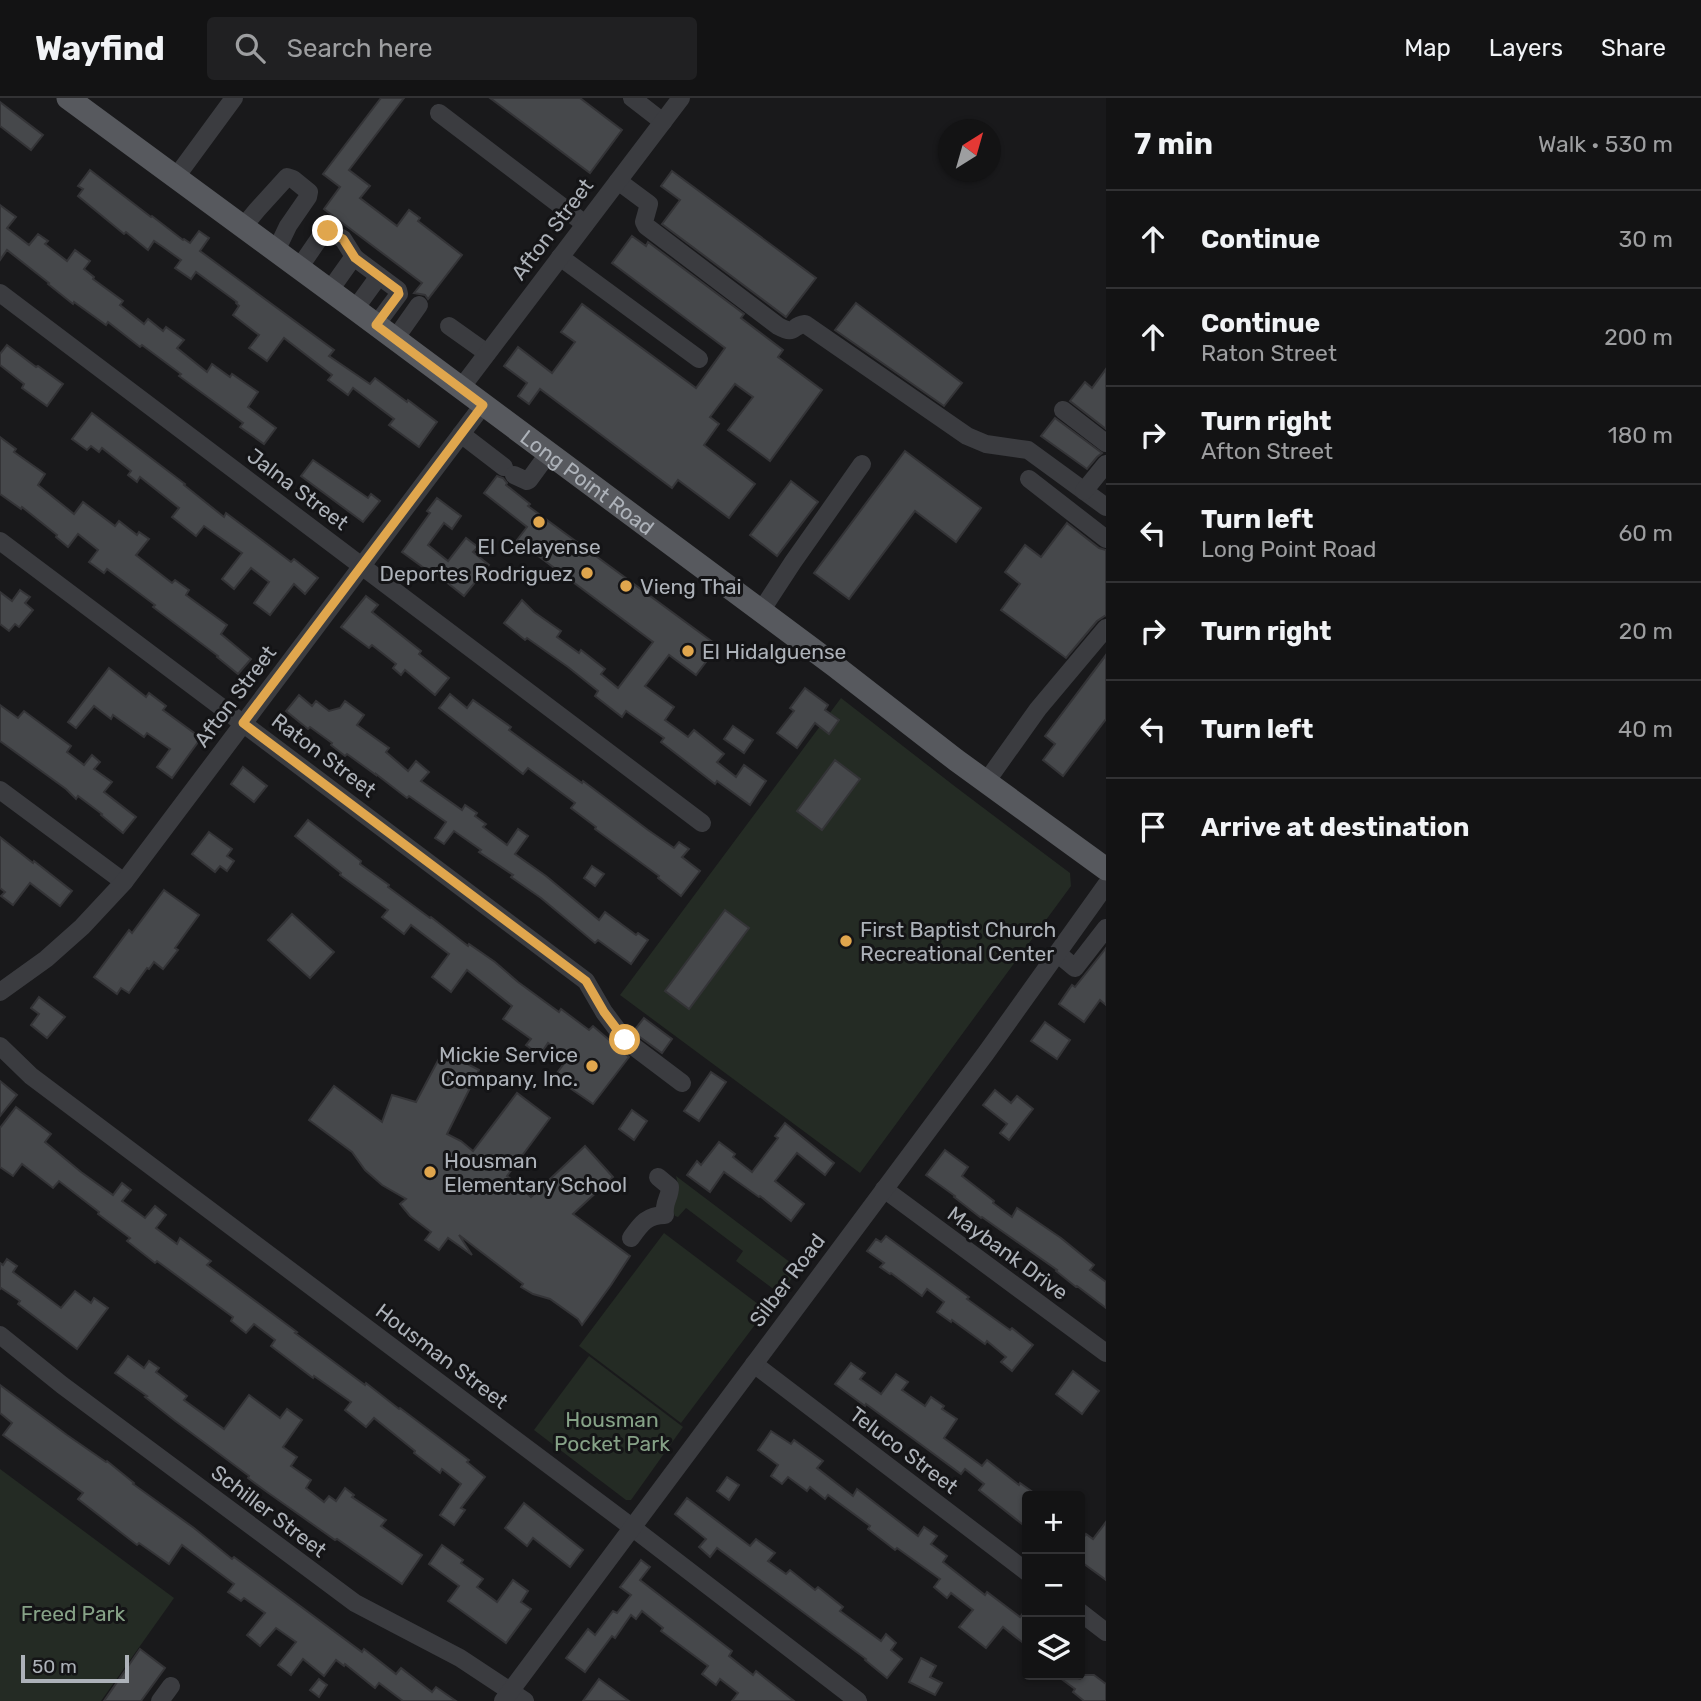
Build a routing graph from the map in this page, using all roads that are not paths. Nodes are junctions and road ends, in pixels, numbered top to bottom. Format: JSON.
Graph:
{"nodes":[{"id":1,"x":68,"y":98,"type":"edge"},
{"id":2,"x":234,"y":98,"type":"edge"},
{"id":3,"x":632,"y":98,"type":"edge"},
{"id":4,"x":681,"y":98,"type":"edge"},
{"id":5,"x":439,"y":113,"type":"dead end"},
{"id":6,"x":663,"y":122,"type":"junction"},
{"id":7,"x":176,"y":177,"type":"junction"},
{"id":8,"x":618,"y":181,"type":"junction"},
{"id":9,"x":585,"y":224,"type":"junction"},
{"id":10,"x":243,"y":227,"type":"junction"},
{"id":11,"x":276,"y":251,"type":"junction"},
{"id":12,"x":560,"y":257,"type":"junction"},
{"id":13,"x":355,"y":258,"type":"junction"},
{"id":14,"x":299,"y":268,"type":"junction"},
{"id":15,"x":379,"y":276,"type":"junction"},
{"id":16,"x":330,"y":290,"type":"junction"},
{"id":17,"x":0,"y":293,"type":"edge"},
{"id":18,"x":419,"y":305,"type":"dead end"},
{"id":19,"x":355,"y":309,"type":"junction"},
{"id":20,"x":376,"y":325,"type":"junction"},
{"id":21,"x":449,"y":326,"type":"dead end"},
{"id":22,"x":395,"y":339,"type":"junction"},
{"id":23,"x":487,"y":353,"type":"junction"},
{"id":24,"x":699,"y":359,"type":"dead end"},
{"id":25,"x":461,"y":388,"type":"junction"},
{"id":26,"x":483,"y":405,"type":"junction"},
{"id":27,"x":1063,"y":410,"type":"dead end"},
{"id":28,"x":461,"y":435,"type":"junction"},
{"id":29,"x":1106,"y":443,"type":"edge"},
{"id":30,"x":548,"y":454,"type":"junction"},
{"id":31,"x":862,"y":464,"type":"dead end"},
{"id":32,"x":1106,"y":464,"type":"edge"},
{"id":33,"x":1029,"y":479,"type":"dead end"},
{"id":34,"x":1084,"y":491,"type":"junction"},
{"id":35,"x":1106,"y":507,"type":"edge"},
{"id":36,"x":1106,"y":538,"type":"edge"},
{"id":37,"x":0,"y":541,"type":"edge"},
{"id":38,"x":362,"y":566,"type":"junction"},
{"id":39,"x":761,"y":611,"type":"junction"},
{"id":40,"x":1106,"y":628,"type":"edge"},
{"id":41,"x":243,"y":723,"type":"junction"},
{"id":42,"x":986,"y":782,"type":"junction"},
{"id":43,"x":0,"y":790,"type":"edge"},
{"id":44,"x":702,"y":823,"type":"dead end"},
{"id":45,"x":1106,"y":869,"type":"edge"},
{"id":46,"x":124,"y":883,"type":"junction"},
{"id":47,"x":1106,"y":885,"type":"edge"},
{"id":48,"x":1084,"y":916,"type":"junction"},
{"id":49,"x":1105,"y":930,"type":"edge"},
{"id":50,"x":1057,"y":953,"type":"junction"},
{"id":51,"x":0,"y":992,"type":"edge"},
{"id":52,"x":0,"y":1046,"type":"edge"},
{"id":53,"x":682,"y":1083,"type":"dead end"},
{"id":54,"x":658,"y":1177,"type":"dead end"},
{"id":55,"x":884,"y":1189,"type":"junction"},
{"id":56,"x":631,"y":1238,"type":"dead end"},
{"id":57,"x":0,"y":1335,"type":"edge"},
{"id":58,"x":1106,"y":1353,"type":"edge"},
{"id":59,"x":754,"y":1364,"type":"junction"},
{"id":60,"x":633,"y":1528,"type":"junction"},
{"id":61,"x":1022,"y":1568,"type":"edge"},
{"id":62,"x":1085,"y":1616,"type":"edge"},
{"id":63,"x":1106,"y":1632,"type":"edge"},
{"id":64,"x":171,"y":1686,"type":"dead end"},
{"id":65,"x":513,"y":1697,"type":"edge"},
{"id":66,"x":160,"y":1701,"type":"edge"},
{"id":67,"x":858,"y":1701,"type":"edge"}],
"edges":[{"from":1,"to":7,"type":"main road","name":"Long Point Road"},
{"from":2,"to":7,"type":"street"},
{"from":3,"to":6,"type":"street"},
{"from":4,"to":6,"type":"street","name":"Afton Street"},
{"from":5,"to":9,"type":"street"},
{"from":6,"to":8,"type":"street","name":"Afton Street"},
{"from":7,"to":10,"type":"main road","name":"Long Point Road"},
{"from":8,"to":9,"type":"street","name":"Afton Street"},
{"from":8,"to":34,"type":"street"},
{"from":9,"to":12,"type":"street","name":"Afton Street"},
{"from":10,"to":11,"type":"main road","name":"Long Point Road"},
{"from":10,"to":11,"type":"street"},
{"from":11,"to":14,"type":"main road","name":"Long Point Road"},
{"from":12,"to":23,"type":"street","name":"Afton Street"},
{"from":12,"to":24,"type":"street"},
{"from":13,"to":14,"type":"street"},
{"from":13,"to":15,"type":"street"},
{"from":13,"to":16,"type":"street"},
{"from":14,"to":16,"type":"main road","name":"Long Point Road"},
{"from":15,"to":19,"type":"street"},
{"from":15,"to":20,"type":"street"},
{"from":16,"to":19,"type":"main road","name":"Long Point Road"},
{"from":17,"to":38,"type":"street","name":"Jalna Street"},
{"from":18,"to":22,"type":"street"},
{"from":19,"to":20,"type":"main road","name":"Long Point Road"},
{"from":20,"to":22,"type":"main road","name":"Long Point Road"},
{"from":21,"to":23,"type":"street"},
{"from":22,"to":25,"type":"main road","name":"Long Point Road"},
{"from":23,"to":25,"type":"street","name":"Afton Street"},
{"from":25,"to":26,"type":"main road","name":"Long Point Road"},
{"from":26,"to":28,"type":"street","name":"Afton Street"},
{"from":26,"to":30,"type":"main road","name":"Long Point Road"},
{"from":27,"to":29,"type":"street"},
{"from":28,"to":30,"type":"street"},
{"from":28,"to":38,"type":"street","name":"Afton Street"},
{"from":30,"to":39,"type":"main road","name":"Long Point Road"},
{"from":31,"to":39,"type":"street"},
{"from":32,"to":34,"type":"street"},
{"from":33,"to":36,"type":"street"},
{"from":34,"to":35,"type":"street"},
{"from":37,"to":41,"type":"street","name":"Raton Street"},
{"from":38,"to":41,"type":"street","name":"Afton Street"},
{"from":38,"to":44,"type":"street","name":"Jalna Street"},
{"from":39,"to":42,"type":"main road","name":"Long Point Road"},
{"from":40,"to":42,"type":"street"},
{"from":41,"to":46,"type":"street","name":"Afton Street"},
{"from":41,"to":53,"type":"street","name":"Raton Street"},
{"from":42,"to":45,"type":"main road","name":"Long Point Road"},
{"from":43,"to":46,"type":"street"},
{"from":46,"to":51,"type":"street","name":"Afton Street"},
{"from":47,"to":48,"type":"street","name":"Silber Road"},
{"from":48,"to":49,"type":"street"},
{"from":48,"to":50,"type":"street","name":"Silber Road"},
{"from":49,"to":50,"type":"street"},
{"from":50,"to":55,"type":"street","name":"Silber Road"},
{"from":52,"to":60,"type":"street","name":"Housman Street"},
{"from":54,"to":56,"type":"street"},
{"from":55,"to":58,"type":"street","name":"Maybank Drive"},
{"from":55,"to":59,"type":"street","name":"Silber Road"},
{"from":57,"to":65,"type":"street","name":"Schiller Street"},
{"from":59,"to":60,"type":"street","name":"Silber Road"},
{"from":59,"to":61,"type":"street","name":"Teluco Street"},
{"from":60,"to":65,"type":"street","name":"Silber Road"},
{"from":60,"to":67,"type":"street","name":"Housman Street"},
{"from":62,"to":63,"type":"street"},
{"from":64,"to":66,"type":"street"}]}
